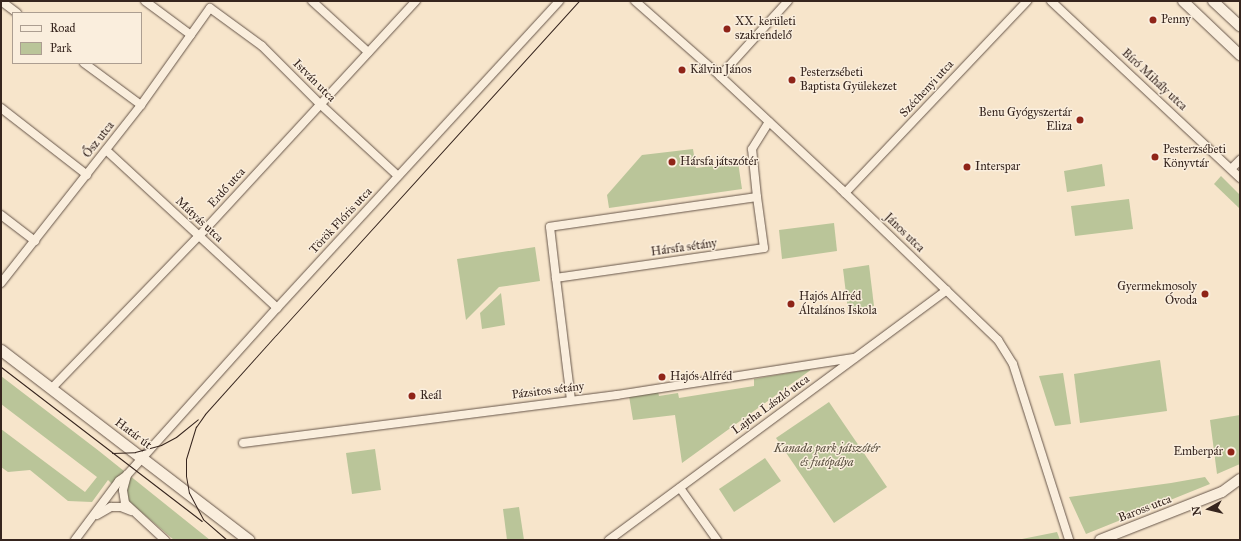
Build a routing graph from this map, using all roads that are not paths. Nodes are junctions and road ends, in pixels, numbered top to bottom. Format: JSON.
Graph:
{"nodes":[{"id":1,"x":1,"y":1,"type":"edge"},
{"id":2,"x":145,"y":1,"type":"edge"},
{"id":3,"x":312,"y":1,"type":"edge"},
{"id":4,"x":416,"y":1,"type":"edge"},
{"id":5,"x":558,"y":1,"type":"edge"},
{"id":6,"x":635,"y":1,"type":"edge"},
{"id":7,"x":788,"y":1,"type":"edge"},
{"id":8,"x":1027,"y":1,"type":"edge"},
{"id":9,"x":1051,"y":1,"type":"edge"},
{"id":10,"x":1183,"y":1,"type":"edge"},
{"id":11,"x":1213,"y":1,"type":"edge"},
{"id":12,"x":210,"y":8,"type":"joint"},
{"id":13,"x":16,"y":12,"type":"edge"},
{"id":14,"x":1240,"y":26,"type":"edge"},
{"id":15,"x":191,"y":35,"type":"junction"},
{"id":16,"x":368,"y":52,"type":"junction"},
{"id":17,"x":1240,"y":55,"type":"edge"},
{"id":18,"x":85,"y":64,"type":"edge"},
{"id":19,"x":720,"y":76,"type":"junction"},
{"id":20,"x":320,"y":104,"type":"junction"},
{"id":21,"x":141,"y":105,"type":"junction"},
{"id":22,"x":1,"y":108,"type":"edge"},
{"id":23,"x":769,"y":122,"type":"junction"},
{"id":24,"x":106,"y":150,"type":"junction"},
{"id":25,"x":1240,"y":160,"type":"edge"},
{"id":26,"x":1231,"y":169,"type":"junction"},
{"id":27,"x":86,"y":175,"type":"junction"},
{"id":28,"x":398,"y":176,"type":"junction"},
{"id":29,"x":1240,"y":178,"type":"edge"},
{"id":30,"x":845,"y":193,"type":"junction"},
{"id":31,"x":757,"y":197,"type":"junction"},
{"id":32,"x":1,"y":215,"type":"edge"},
{"id":33,"x":199,"y":236,"type":"junction"},
{"id":34,"x":35,"y":241,"type":"junction"},
{"id":35,"x":556,"y":278,"type":"junction"},
{"id":36,"x":1,"y":283,"type":"edge"},
{"id":37,"x":947,"y":290,"type":"junction"},
{"id":38,"x":277,"y":308,"type":"junction"},
{"id":39,"x":1,"y":350,"type":"edge"},
{"id":40,"x":854,"y":358,"type":"junction"},
{"id":41,"x":51,"y":389,"type":"junction"},
{"id":42,"x":571,"y":400,"type":"junction"},
{"id":43,"x":243,"y":443,"type":"dead end"},
{"id":44,"x":143,"y":458,"type":"junction"},
{"id":45,"x":128,"y":475,"type":"junction"},
{"id":46,"x":1240,"y":479,"type":"edge"},
{"id":47,"x":680,"y":488,"type":"junction"},
{"id":48,"x":135,"y":513,"type":"junction"},
{"id":49,"x":91,"y":520,"type":"junction"},
{"id":50,"x":75,"y":540,"type":"edge"},
{"id":51,"x":165,"y":540,"type":"edge"},
{"id":52,"x":249,"y":540,"type":"edge"},
{"id":53,"x":609,"y":540,"type":"edge"},
{"id":54,"x":717,"y":540,"type":"edge"},
{"id":55,"x":1069,"y":540,"type":"edge"},
{"id":56,"x":1100,"y":540,"type":"edge"}],
"edges":[{"from":1,"to":13,"type":"street"},
{"from":2,"to":15,"type":"street"},
{"from":3,"to":16,"type":"street"},
{"from":4,"to":16,"type":"street","name":"Erdő utca"},
{"from":5,"to":28,"type":"street","name":"Török Flóris utca"},
{"from":6,"to":19,"type":"street","name":"János utca"},
{"from":7,"to":19,"type":"street"},
{"from":8,"to":30,"type":"street","name":"Széchenyi utca"},
{"from":9,"to":26,"type":"street","name":"Bíró Mihály utca"},
{"from":10,"to":17,"type":"street"},
{"from":11,"to":14,"type":"street"},
{"from":12,"to":15,"type":"street","name":"Ősz utca"},
{"from":12,"to":20,"type":"street","name":"István utca"},
{"from":15,"to":21,"type":"street","name":"Ősz utca"},
{"from":16,"to":20,"type":"street","name":"Erdő utca"},
{"from":18,"to":21,"type":"street"},
{"from":19,"to":23,"type":"street","name":"János utca"},
{"from":20,"to":28,"type":"street","name":"István utca"},
{"from":20,"to":33,"type":"street","name":"Erdő utca"},
{"from":21,"to":24,"type":"street","name":"Ősz utca"},
{"from":22,"to":27,"type":"street"},
{"from":23,"to":30,"type":"street","name":"János utca"},
{"from":23,"to":31,"type":"street","name":"Hársfa sétány"},
{"from":24,"to":27,"type":"street","name":"Ősz utca"},
{"from":24,"to":33,"type":"street","name":"Mátyás utca"},
{"from":25,"to":26,"type":"street"},
{"from":26,"to":29,"type":"street","name":"Bíró Mihály utca"},
{"from":27,"to":34,"type":"street","name":"Ősz utca"},
{"from":28,"to":38,"type":"street","name":"Török Flóris utca"},
{"from":30,"to":37,"type":"street","name":"János utca"},
{"from":31,"to":35,"type":"street"},
{"from":31,"to":35,"type":"street","name":"Hársfa sétány"},
{"from":32,"to":34,"type":"street"},
{"from":33,"to":38,"type":"street","name":"Mátyás utca"},
{"from":33,"to":41,"type":"street","name":"Erdő utca"},
{"from":34,"to":36,"type":"street","name":"Ősz utca"},
{"from":35,"to":42,"type":"street"},
{"from":37,"to":40,"type":"street","name":"Lajtha László utca"},
{"from":37,"to":55,"type":"street","name":"János utca"},
{"from":38,"to":44,"type":"street","name":"Török Flóris utca"},
{"from":39,"to":41,"type":"main road","name":"Határ út"},
{"from":40,"to":42,"type":"street","name":"Pázsitos sétány"},
{"from":40,"to":47,"type":"street","name":"Lajtha László utca"},
{"from":41,"to":44,"type":"main road","name":"Határ út"},
{"from":42,"to":43,"type":"street","name":"Pázsitos sétány"},
{"from":44,"to":45,"type":"street","name":"Török Flóris utca"},
{"from":44,"to":52,"type":"main road","name":"Határ út"},
{"from":45,"to":48,"type":"street"},
{"from":45,"to":49,"type":"street","name":"Török Flóris utca"},
{"from":46,"to":56,"type":"street","name":"Baross utca"},
{"from":47,"to":53,"type":"street","name":"Lajtha László utca"},
{"from":47,"to":54,"type":"street"},
{"from":48,"to":49,"type":"street"},
{"from":48,"to":51,"type":"street"},
{"from":49,"to":50,"type":"street"}]}
